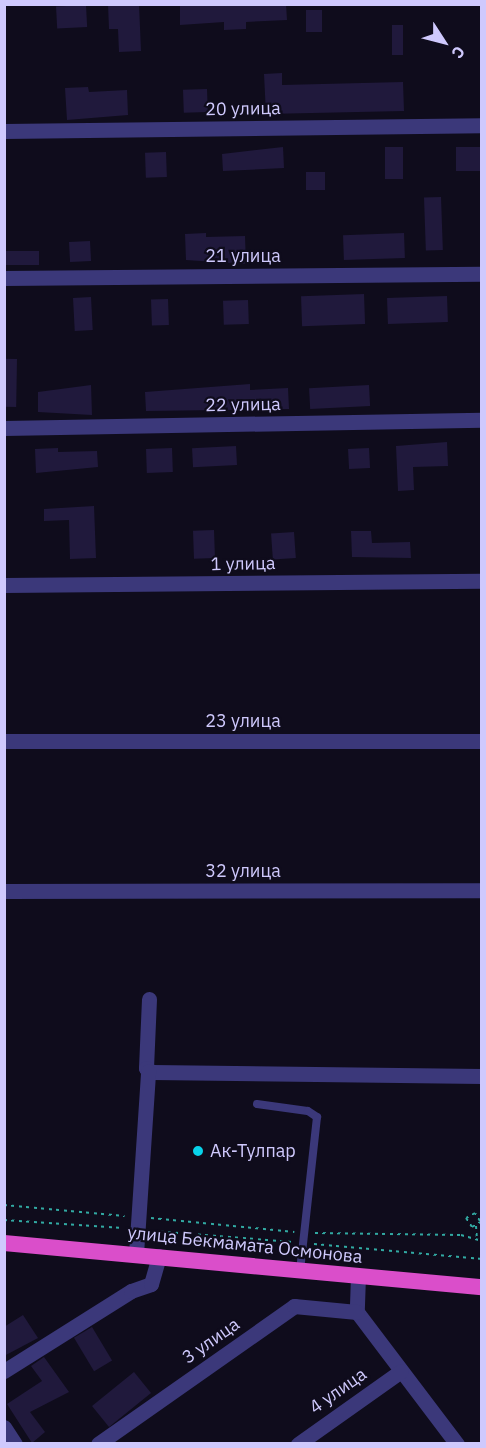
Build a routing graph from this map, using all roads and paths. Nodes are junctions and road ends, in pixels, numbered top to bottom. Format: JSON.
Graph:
{"nodes":[{"id":1,"x":482,"y":125,"type":"edge"},
{"id":2,"x":4,"y":131,"type":"edge"},
{"id":3,"x":482,"y":274,"type":"edge"},
{"id":4,"x":4,"y":278,"type":"edge"},
{"id":5,"x":482,"y":420,"type":"edge"},
{"id":6,"x":4,"y":428,"type":"edge"},
{"id":7,"x":482,"y":581,"type":"edge"},
{"id":8,"x":4,"y":585,"type":"edge"},
{"id":9,"x":4,"y":741,"type":"edge"},
{"id":10,"x":482,"y":741,"type":"edge"},
{"id":11,"x":482,"y":890,"type":"edge"},
{"id":12,"x":4,"y":891,"type":"edge"},
{"id":13,"x":149,"y":999,"type":"dead end"},
{"id":14,"x":148,"y":1071,"type":"junction"},
{"id":15,"x":482,"y":1076,"type":"edge"},
{"id":16,"x":257,"y":1104,"type":"dead end"},
{"id":17,"x":4,"y":1205,"type":"edge"},
{"id":18,"x":4,"y":1220,"type":"edge"},
{"id":19,"x":481,"y":1221,"type":"edge"},
{"id":20,"x":138,"y":1223,"type":"junction"},
{"id":21,"x":476,"y":1226,"type":"junction"},
{"id":22,"x":305,"y":1233,"type":"junction"},
{"id":23,"x":477,"y":1240,"type":"junction"},
{"id":24,"x":482,"y":1241,"type":"edge"},
{"id":25,"x":4,"y":1243,"type":"edge"},
{"id":26,"x":304,"y":1243,"type":"junction"},
{"id":27,"x":136,"y":1254,"type":"junction"},
{"id":28,"x":159,"y":1256,"type":"junction"},
{"id":29,"x":482,"y":1259,"type":"edge"},
{"id":30,"x":300,"y":1270,"type":"junction"},
{"id":31,"x":358,"y":1276,"type":"junction"},
{"id":32,"x":482,"y":1287,"type":"edge"},
{"id":33,"x":357,"y":1312,"type":"junction"},
{"id":34,"x":4,"y":1371,"type":"edge"},
{"id":35,"x":401,"y":1371,"type":"junction"},
{"id":36,"x":4,"y":1427,"type":"edge"},
{"id":37,"x":15,"y":1443,"type":"edge"},
{"id":38,"x":98,"y":1443,"type":"edge"},
{"id":39,"x":298,"y":1443,"type":"edge"},
{"id":40,"x":457,"y":1443,"type":"edge"}],
"edges":[{"from":1,"to":2,"type":"street","name":"20 улица"},
{"from":3,"to":4,"type":"street","name":"21 улица"},
{"from":5,"to":6,"type":"street","name":"22 улица"},
{"from":7,"to":8,"type":"street","name":"1 улица"},
{"from":9,"to":10,"type":"street","name":"23 улица"},
{"from":11,"to":12,"type":"street","name":"32 улица"},
{"from":13,"to":14,"type":"street"},
{"from":14,"to":15,"type":"street"},
{"from":14,"to":20,"type":"street"},
{"from":16,"to":22,"type":"lane"},
{"from":17,"to":20,"type":"path"},
{"from":18,"to":20,"type":"path"},
{"from":19,"to":21,"type":"path"},
{"from":19,"to":21,"type":"path"},
{"from":20,"to":22,"type":"path"},
{"from":20,"to":26,"type":"path"},
{"from":20,"to":27,"type":"street"},
{"from":21,"to":23,"type":"path"},
{"from":22,"to":23,"type":"path"},
{"from":22,"to":26,"type":"lane"},
{"from":23,"to":24,"type":"path"},
{"from":25,"to":27,"type":"highway","name":"улица Бекмамата Осмонова"},
{"from":26,"to":29,"type":"path"},
{"from":26,"to":30,"type":"lane"},
{"from":27,"to":28,"type":"highway","name":"улица Бекмамата Осмонова"},
{"from":28,"to":30,"type":"highway","name":"улица Бекмамата Осмонова"},
{"from":28,"to":34,"type":"street"},
{"from":30,"to":31,"type":"highway","name":"улица Бекмамата Осмонова"},
{"from":31,"to":32,"type":"highway","name":"улица Бекмамата Осмонова"},
{"from":31,"to":33,"type":"street"},
{"from":33,"to":35,"type":"street"},
{"from":33,"to":38,"type":"street","name":"3 улица"},
{"from":35,"to":39,"type":"street","name":"4 улица"},
{"from":35,"to":40,"type":"street"},
{"from":36,"to":37,"type":"street"}]}
